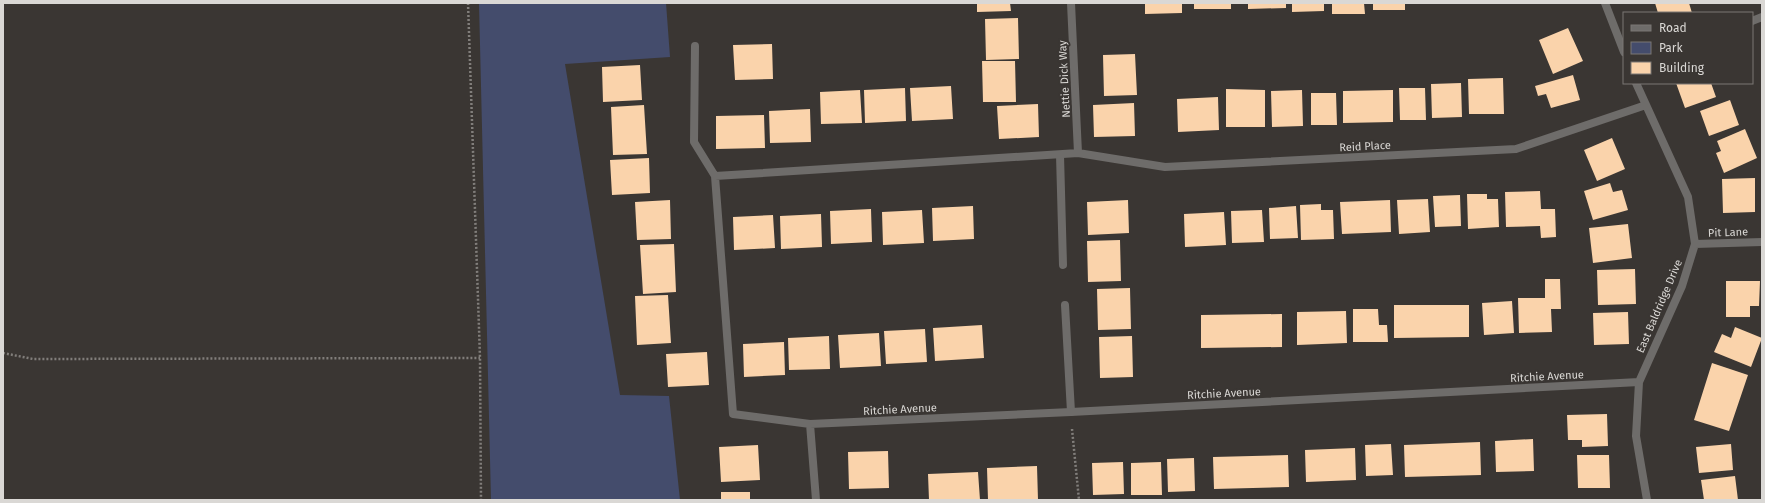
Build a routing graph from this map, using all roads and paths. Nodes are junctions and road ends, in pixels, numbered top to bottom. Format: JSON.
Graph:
{"nodes":[{"id":1,"x":468,"y":3,"type":"edge"},
{"id":2,"x":1071,"y":3,"type":"edge"},
{"id":3,"x":1605,"y":3,"type":"edge"},
{"id":4,"x":695,"y":46,"type":"dead end"},
{"id":5,"x":1623,"y":49,"type":"edge"},
{"id":6,"x":1636,"y":84,"type":"edge"},
{"id":7,"x":1646,"y":105,"type":"junction"},
{"id":8,"x":1078,"y":153,"type":"junction"},
{"id":9,"x":1060,"y":155,"type":"junction"},
{"id":10,"x":715,"y":176,"type":"junction"},
{"id":11,"x":1762,"y":242,"type":"edge"},
{"id":12,"x":1695,"y":244,"type":"junction"},
{"id":13,"x":1063,"y":265,"type":"dead end"},
{"id":14,"x":1065,"y":304,"type":"dead end"},
{"id":15,"x":3,"y":353,"type":"edge"},
{"id":16,"x":480,"y":358,"type":"junction"},
{"id":17,"x":1639,"y":382,"type":"junction"},
{"id":18,"x":1070,"y":412,"type":"junction"},
{"id":19,"x":810,"y":424,"type":"junction"},
{"id":20,"x":481,"y":500,"type":"edge"},
{"id":21,"x":816,"y":500,"type":"edge"},
{"id":22,"x":1080,"y":500,"type":"edge"},
{"id":23,"x":1646,"y":500,"type":"edge"}],
"edges":[{"from":1,"to":16,"type":"path"},
{"from":2,"to":8,"type":"street","name":"Nettie Dick Way"},
{"from":3,"to":5,"type":"street"},
{"from":4,"to":10,"type":"street"},
{"from":6,"to":7,"type":"street","name":"East Baldridge Drive"},
{"from":7,"to":8,"type":"street","name":"Reid Place"},
{"from":7,"to":12,"type":"street","name":"East Baldridge Drive"},
{"from":8,"to":9,"type":"street","name":"Reid Place"},
{"from":9,"to":10,"type":"street","name":"Reid Place"},
{"from":9,"to":13,"type":"street"},
{"from":10,"to":19,"type":"street","name":"Ritchie Avenue"},
{"from":11,"to":12,"type":"street","name":"Pit Lane"},
{"from":12,"to":17,"type":"street","name":"East Baldridge Drive"},
{"from":14,"to":18,"type":"street"},
{"from":15,"to":16,"type":"path"},
{"from":16,"to":20,"type":"path"},
{"from":17,"to":18,"type":"street","name":"Ritchie Avenue"},
{"from":17,"to":23,"type":"street","name":"East Baldridge Drive"},
{"from":18,"to":19,"type":"street","name":"Ritchie Avenue"},
{"from":18,"to":22,"type":"path"},
{"from":19,"to":21,"type":"street"}]}
